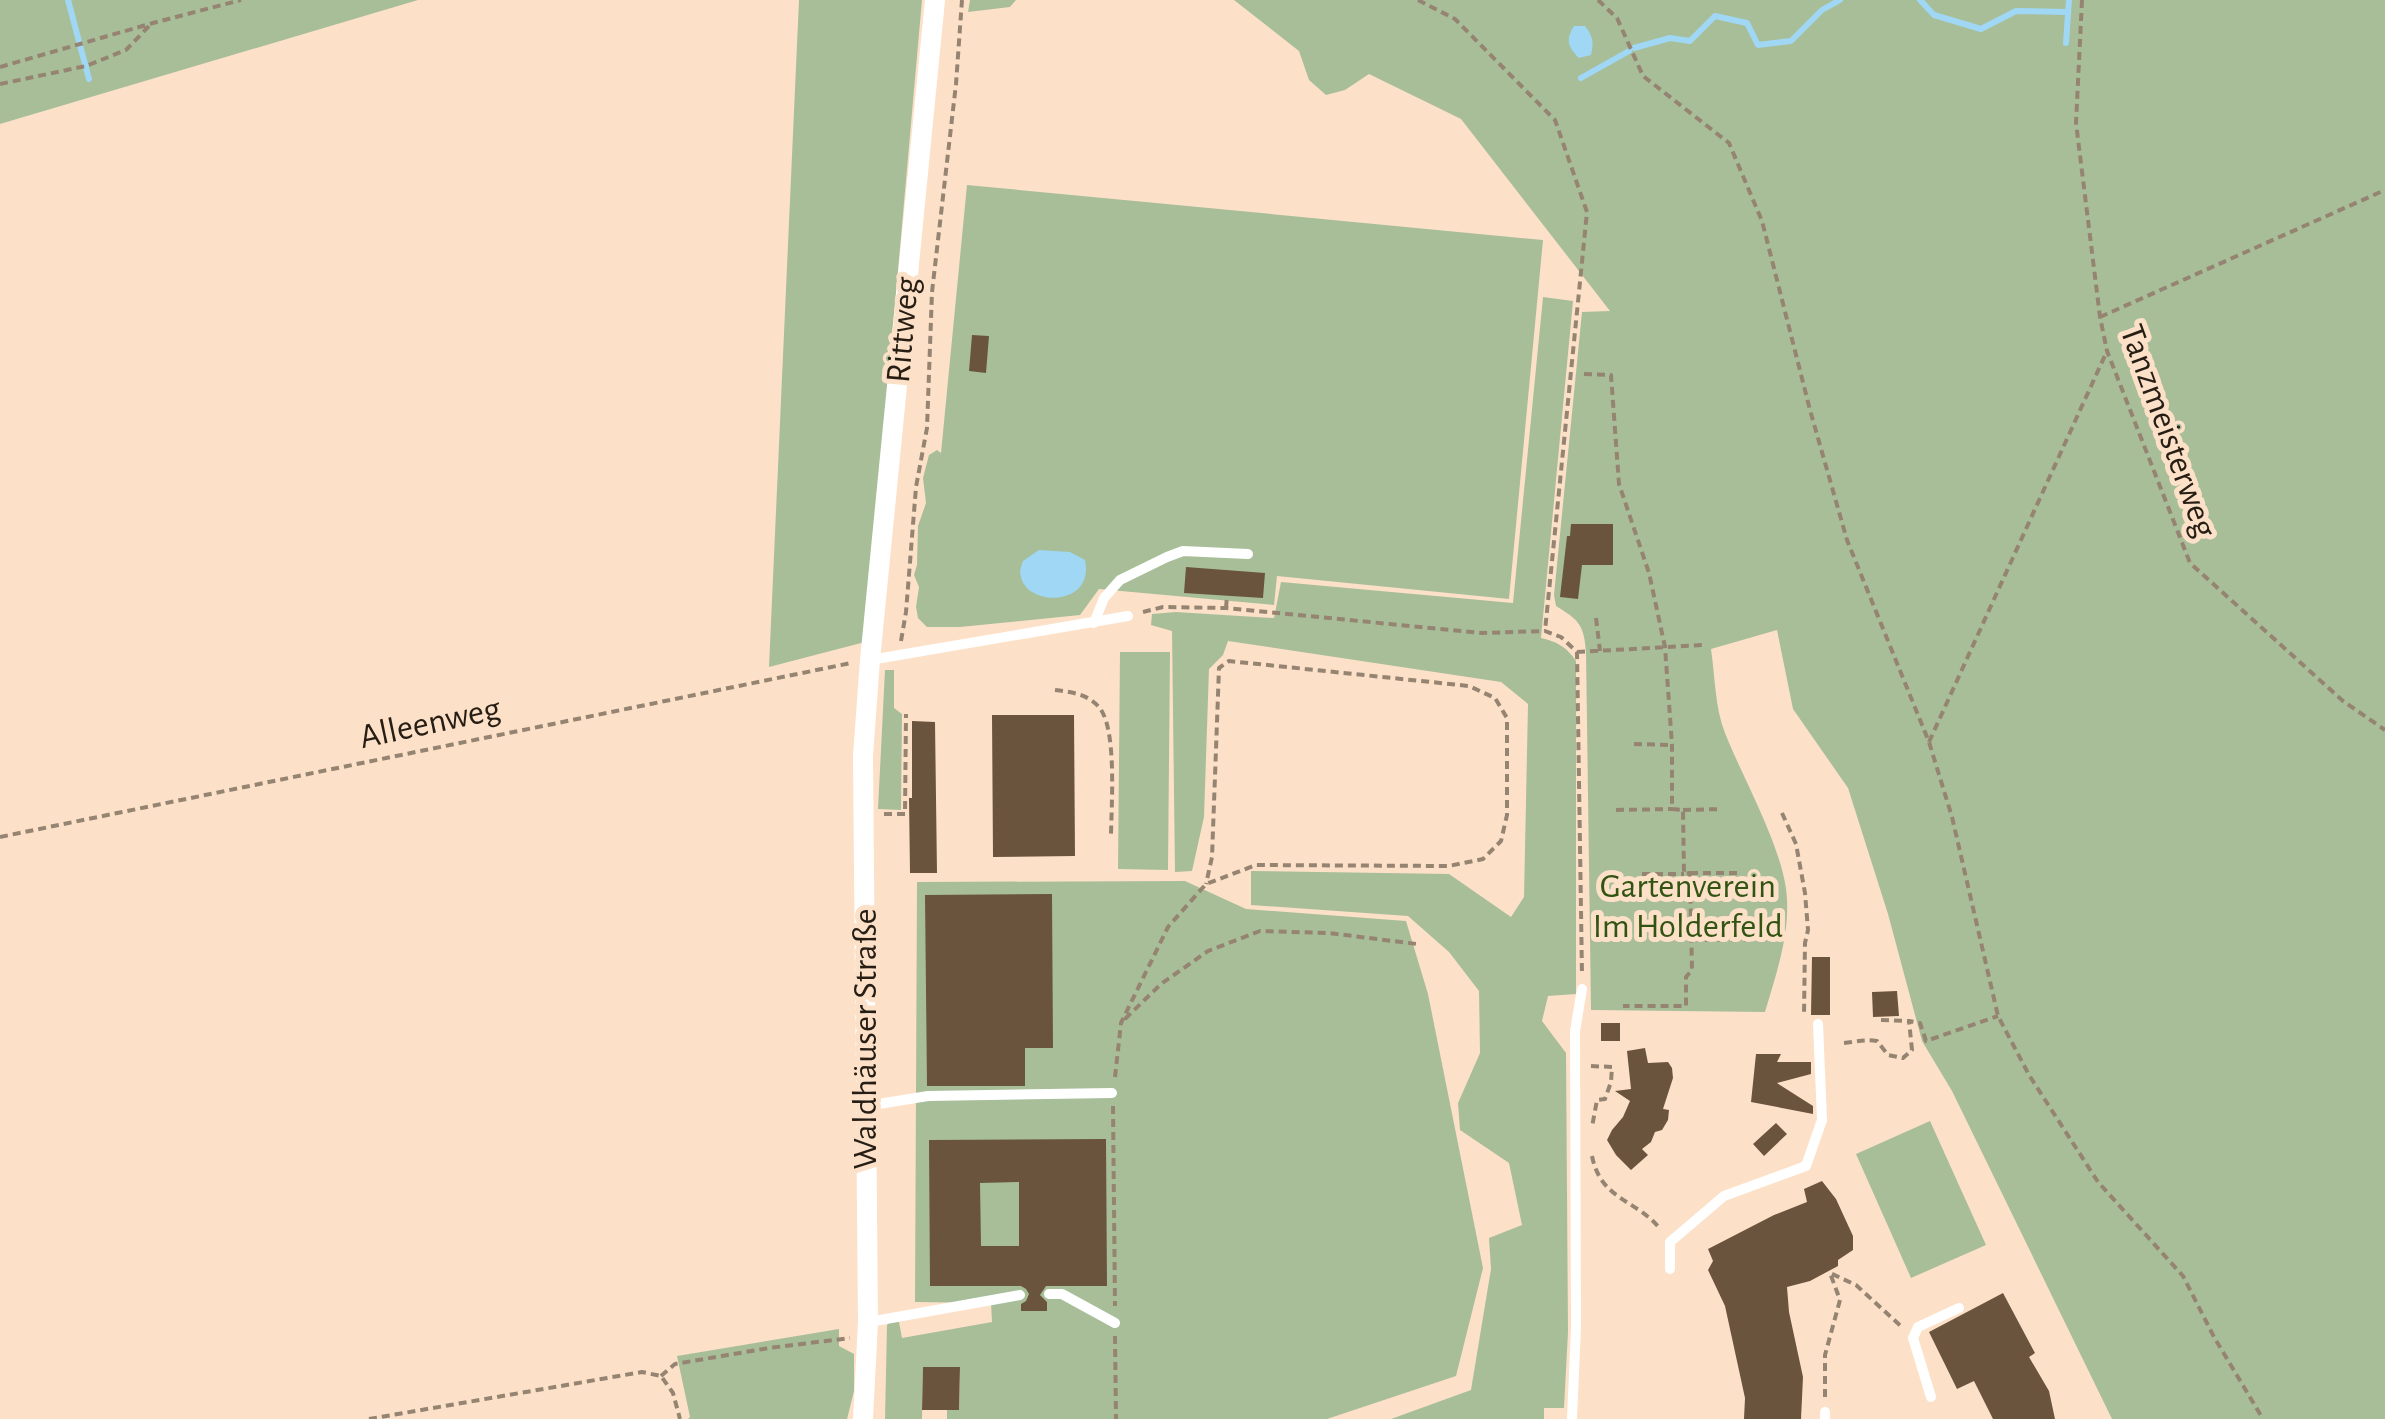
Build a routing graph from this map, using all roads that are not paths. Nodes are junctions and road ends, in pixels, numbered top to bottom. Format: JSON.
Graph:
{"nodes":[{"id":1,"x":935,"y":0,"type":"edge"},
{"id":2,"x":1248,"y":554,"type":"dead end"},
{"id":3,"x":1128,"y":616,"type":"road end"},
{"id":4,"x":1094,"y":623,"type":"junction"},
{"id":5,"x":870,"y":660,"type":"junction"},
{"id":6,"x":1582,"y":990,"type":"road end"},
{"id":7,"x":1818,"y":1024,"type":"road end"},
{"id":8,"x":1112,"y":1093,"type":"road end"},
{"id":9,"x":865,"y":1107,"type":"junction"},
{"id":10,"x":1670,"y":1269,"type":"dead end"},
{"id":11,"x":1049,"y":1294,"type":"dead end"},
{"id":12,"x":1020,"y":1295,"type":"dead end"},
{"id":13,"x":1958,"y":1308,"type":"dead end"},
{"id":14,"x":1115,"y":1324,"type":"road end"},
{"id":15,"x":868,"y":1329,"type":"junction"},
{"id":16,"x":1931,"y":1397,"type":"dead end"},
{"id":17,"x":863,"y":1419,"type":"edge"},
{"id":18,"x":1572,"y":1419,"type":"edge"}],
"edges":[{"from":1,"to":5,"type":"street","name":"Rittweg"},
{"from":2,"to":4,"type":"lane"},
{"from":3,"to":4,"type":"lane"},
{"from":4,"to":5,"type":"lane"},
{"from":5,"to":9,"type":"street","name":"Waldhäuser Straße"},
{"from":6,"to":18,"type":"lane"},
{"from":7,"to":10,"type":"lane"},
{"from":8,"to":9,"type":"lane"},
{"from":9,"to":15,"type":"street","name":"Waldhäuser Straße"},
{"from":11,"to":14,"type":"lane"},
{"from":12,"to":15,"type":"lane"},
{"from":13,"to":16,"type":"lane"},
{"from":15,"to":17,"type":"street","name":"Waldhäuser Straße"}]}
